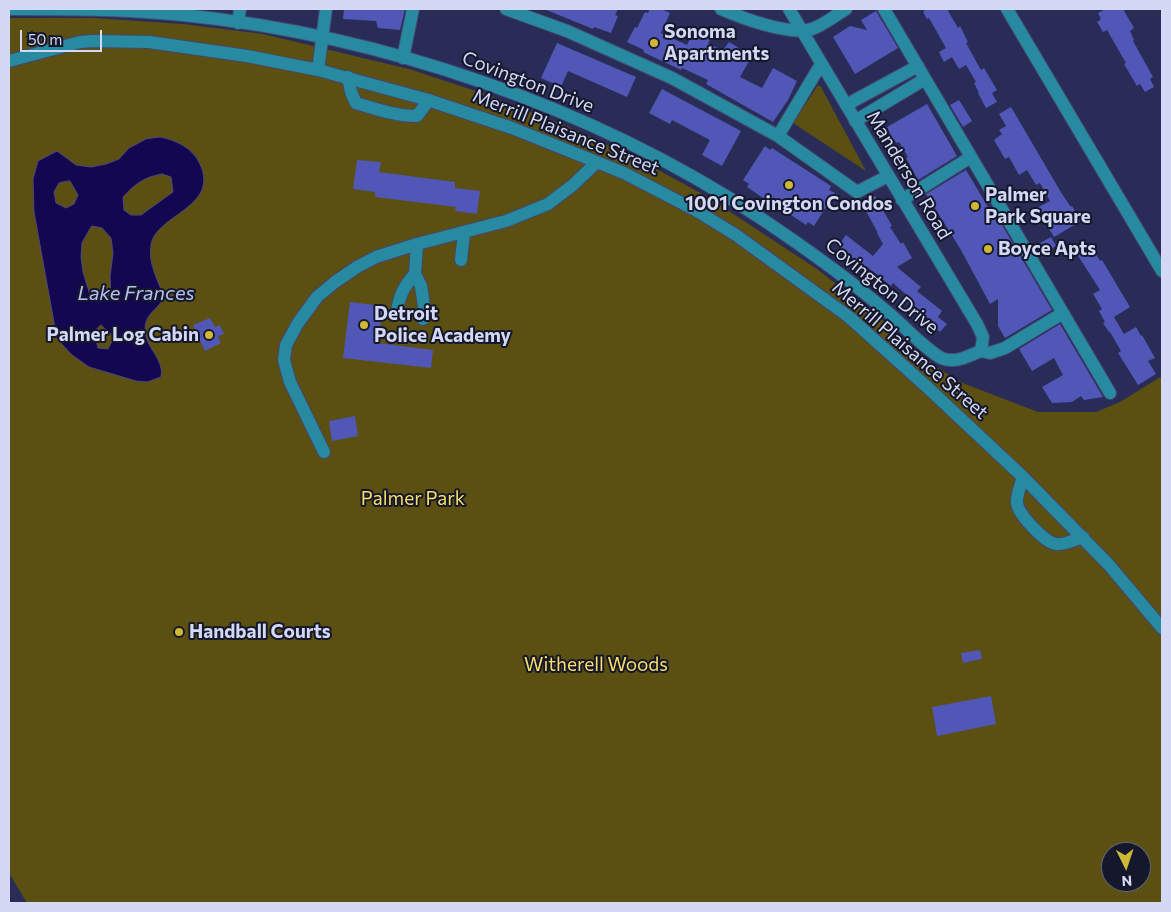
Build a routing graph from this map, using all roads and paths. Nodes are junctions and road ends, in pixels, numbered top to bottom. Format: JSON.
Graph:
{"nodes":[{"id":1,"x":240,"y":9,"type":"edge"},
{"id":2,"x":326,"y":9,"type":"edge"},
{"id":3,"x":413,"y":9,"type":"edge"},
{"id":4,"x":506,"y":9,"type":"edge"},
{"id":5,"x":721,"y":9,"type":"edge"},
{"id":6,"x":789,"y":9,"type":"edge"},
{"id":7,"x":846,"y":9,"type":"edge"},
{"id":8,"x":884,"y":9,"type":"edge"},
{"id":9,"x":1007,"y":9,"type":"edge"},
{"id":10,"x":9,"y":10,"type":"edge"},
{"id":11,"x":238,"y":23,"type":"junction"},
{"id":12,"x":802,"y":31,"type":"junction"},
{"id":13,"x":322,"y":37,"type":"junction"},
{"id":14,"x":403,"y":58,"type":"junction"},
{"id":15,"x":9,"y":62,"type":"edge"},
{"id":16,"x":821,"y":64,"type":"junction"},
{"id":17,"x":918,"y":66,"type":"junction"},
{"id":18,"x":318,"y":70,"type":"junction"},
{"id":19,"x":348,"y":77,"type":"junction"},
{"id":20,"x":925,"y":78,"type":"junction"},
{"id":21,"x":429,"y":100,"type":"junction"},
{"id":22,"x":846,"y":105,"type":"junction"},
{"id":23,"x":855,"y":121,"type":"junction"},
{"id":24,"x":778,"y":136,"type":"junction"},
{"id":25,"x":971,"y":157,"type":"junction"},
{"id":26,"x":596,"y":162,"type":"junction"},
{"id":27,"x":888,"y":176,"type":"junction"},
{"id":28,"x":902,"y":200,"type":"junction"},
{"id":29,"x":464,"y":233,"type":"junction"},
{"id":30,"x":417,"y":244,"type":"junction"},
{"id":31,"x":461,"y":260,"type":"dead end"},
{"id":32,"x":1162,"y":272,"type":"edge"},
{"id":33,"x":415,"y":274,"type":"junction"},
{"id":34,"x":397,"y":312,"type":"dead end"},
{"id":35,"x":1063,"y":313,"type":"junction"},
{"id":36,"x":423,"y":319,"type":"dead end"},
{"id":37,"x":981,"y":351,"type":"junction"},
{"id":38,"x":1110,"y":393,"type":"dead end"},
{"id":39,"x":324,"y":452,"type":"dead end"},
{"id":40,"x":1024,"y":477,"type":"junction"},
{"id":41,"x":1082,"y":537,"type":"junction"},
{"id":42,"x":1162,"y":628,"type":"edge"}],
"edges":[{"from":1,"to":11,"type":"street"},
{"from":2,"to":13,"type":"street"},
{"from":3,"to":14,"type":"street"},
{"from":4,"to":24,"type":"street"},
{"from":5,"to":12,"type":"street"},
{"from":6,"to":12,"type":"street","name":"Manderson Road"},
{"from":7,"to":12,"type":"street"},
{"from":8,"to":17,"type":"street"},
{"from":9,"to":32,"type":"street"},
{"from":10,"to":11,"type":"street","name":"Covington Drive"},
{"from":11,"to":13,"type":"street","name":"Covington Drive"},
{"from":12,"to":16,"type":"street","name":"Manderson Road"},
{"from":13,"to":14,"type":"street","name":"Covington Drive"},
{"from":13,"to":18,"type":"street"},
{"from":14,"to":37,"type":"street","name":"Covington Drive"},
{"from":15,"to":18,"type":"street","name":"Merrill Plaisance Street"},
{"from":16,"to":22,"type":"street","name":"Manderson Road"},
{"from":16,"to":24,"type":"street"},
{"from":17,"to":20,"type":"street"},
{"from":17,"to":22,"type":"street"},
{"from":18,"to":19,"type":"street","name":"Merrill Plaisance Street"},
{"from":19,"to":21,"type":"street","name":"Merrill Plaisance Street"},
{"from":19,"to":21,"type":"street"},
{"from":20,"to":23,"type":"street"},
{"from":20,"to":25,"type":"street"},
{"from":21,"to":26,"type":"street","name":"Merrill Plaisance Street"},
{"from":22,"to":23,"type":"street","name":"Manderson Road"},
{"from":23,"to":27,"type":"street","name":"Manderson Road"},
{"from":24,"to":27,"type":"street"},
{"from":25,"to":28,"type":"street"},
{"from":25,"to":35,"type":"street"},
{"from":26,"to":29,"type":"street"},
{"from":26,"to":40,"type":"street","name":"Merrill Plaisance Street"},
{"from":27,"to":28,"type":"street","name":"Manderson Road"},
{"from":28,"to":37,"type":"street","name":"Manderson Road"},
{"from":29,"to":30,"type":"street"},
{"from":29,"to":31,"type":"street"},
{"from":30,"to":33,"type":"street"},
{"from":30,"to":39,"type":"street"},
{"from":33,"to":34,"type":"street"},
{"from":33,"to":36,"type":"street"},
{"from":35,"to":37,"type":"street"},
{"from":35,"to":38,"type":"street"},
{"from":40,"to":41,"type":"street","name":"Merrill Plaisance Street"},
{"from":40,"to":41,"type":"street"},
{"from":41,"to":42,"type":"street","name":"Merrill Plaisance Street"}]}
